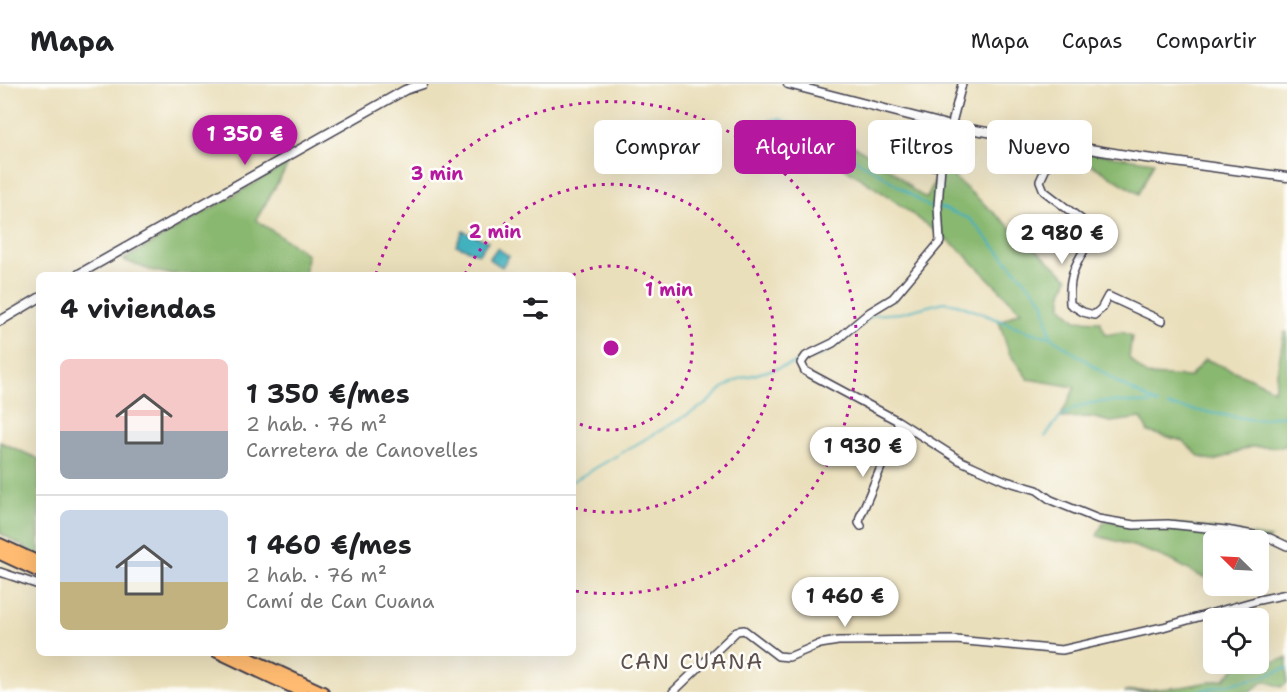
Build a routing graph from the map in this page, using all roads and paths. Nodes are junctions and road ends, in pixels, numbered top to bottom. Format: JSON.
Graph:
{"nodes":[{"id":1,"x":423,"y":84,"type":"edge"},
{"id":2,"x":788,"y":84,"type":"edge"},
{"id":3,"x":962,"y":84,"type":"edge"},
{"id":4,"x":928,"y":120,"type":"edge"},
{"id":5,"x":953,"y":120,"type":"edge"},
{"id":6,"x":1092,"y":150,"type":"edge"},
{"id":7,"x":937,"y":174,"type":"edge"},
{"id":8,"x":1043,"y":174,"type":"edge"},
{"id":9,"x":1287,"y":177,"type":"edge"},
{"id":10,"x":83,"y":272,"type":"edge"},
{"id":11,"x":36,"y":300,"type":"edge"},
{"id":12,"x":0,"y":321,"type":"edge"},
{"id":13,"x":1162,"y":321,"type":"dead end"},
{"id":14,"x":898,"y":421,"type":"junction"},
{"id":15,"x":861,"y":526,"type":"dead end"},
{"id":16,"x":0,"y":543,"type":"edge"},
{"id":17,"x":1287,"y":546,"type":"edge"},
{"id":18,"x":0,"y":557,"type":"edge"},
{"id":19,"x":36,"y":567,"type":"edge"},
{"id":20,"x":0,"y":572,"type":"edge"},
{"id":21,"x":36,"y":584,"type":"edge"},
{"id":22,"x":1287,"y":594,"type":"edge"},
{"id":23,"x":226,"y":656,"type":"edge"},
{"id":24,"x":244,"y":656,"type":"edge"},
{"id":25,"x":259,"y":656,"type":"edge"},
{"id":26,"x":274,"y":670,"type":"junction"},
{"id":27,"x":302,"y":692,"type":"edge"},
{"id":28,"x":323,"y":692,"type":"edge"},
{"id":29,"x":673,"y":692,"type":"edge"}],
"edges":[{"from":1,"to":10,"type":"street"},
{"from":2,"to":4,"type":"street"},
{"from":3,"to":5,"type":"street"},
{"from":6,"to":9,"type":"street"},
{"from":7,"to":14,"type":"street"},
{"from":8,"to":13,"type":"street"},
{"from":11,"to":12,"type":"street"},
{"from":14,"to":15,"type":"street"},
{"from":14,"to":17,"type":"street"},
{"from":16,"to":19,"type":"highway"},
{"from":18,"to":19,"type":"highway"},
{"from":20,"to":21,"type":"street"},
{"from":22,"to":29,"type":"street"},
{"from":23,"to":27,"type":"highway"},
{"from":24,"to":26,"type":"highway"},
{"from":25,"to":26,"type":"highway"},
{"from":26,"to":28,"type":"highway"}]}
